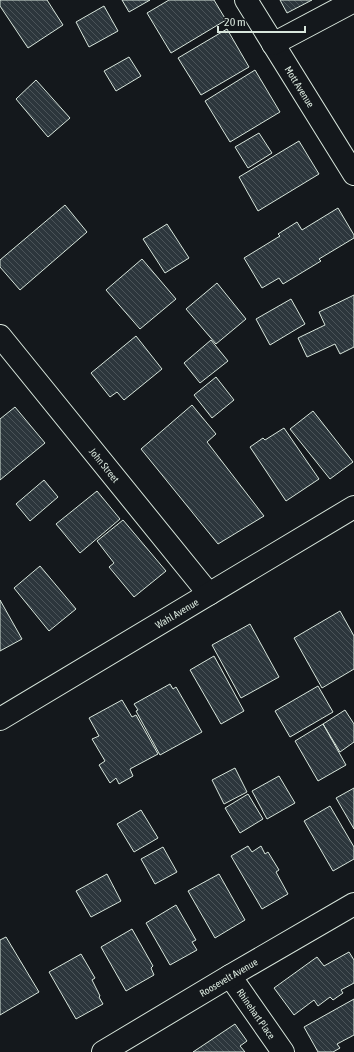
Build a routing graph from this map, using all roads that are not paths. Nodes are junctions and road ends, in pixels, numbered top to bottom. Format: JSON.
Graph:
{"nodes":[{"id":1,"x":246,"y":0,"type":"edge"},
{"id":2,"x":354,"y":1,"type":"edge"},
{"id":3,"x":273,"y":44,"type":"junction"},
{"id":4,"x":354,"y":174,"type":"edge"},
{"id":5,"x":0,"y":336,"type":"edge"},
{"id":6,"x":354,"y":507,"type":"edge"},
{"id":7,"x":209,"y":594,"type":"junction"},
{"id":8,"x":0,"y":719,"type":"edge"},
{"id":9,"x":354,"y":904,"type":"edge"},
{"id":10,"x":230,"y":976,"type":"junction"},
{"id":11,"x":103,"y":1052,"type":"edge"},
{"id":12,"x":283,"y":1052,"type":"edge"}],
"edges":[{"from":1,"to":3,"type":"street","name":"Mott Avenue"},
{"from":2,"to":3,"type":"street"},
{"from":3,"to":4,"type":"street","name":"Mott Avenue"},
{"from":5,"to":7,"type":"street","name":"John Street"},
{"from":6,"to":7,"type":"street","name":"Wahl Avenue"},
{"from":7,"to":8,"type":"street","name":"Wahl Avenue"},
{"from":9,"to":10,"type":"street","name":"Roosevelt Avenue"},
{"from":10,"to":11,"type":"street","name":"Roosevelt Avenue"},
{"from":10,"to":12,"type":"street","name":"Rhinehart Place"}]}
